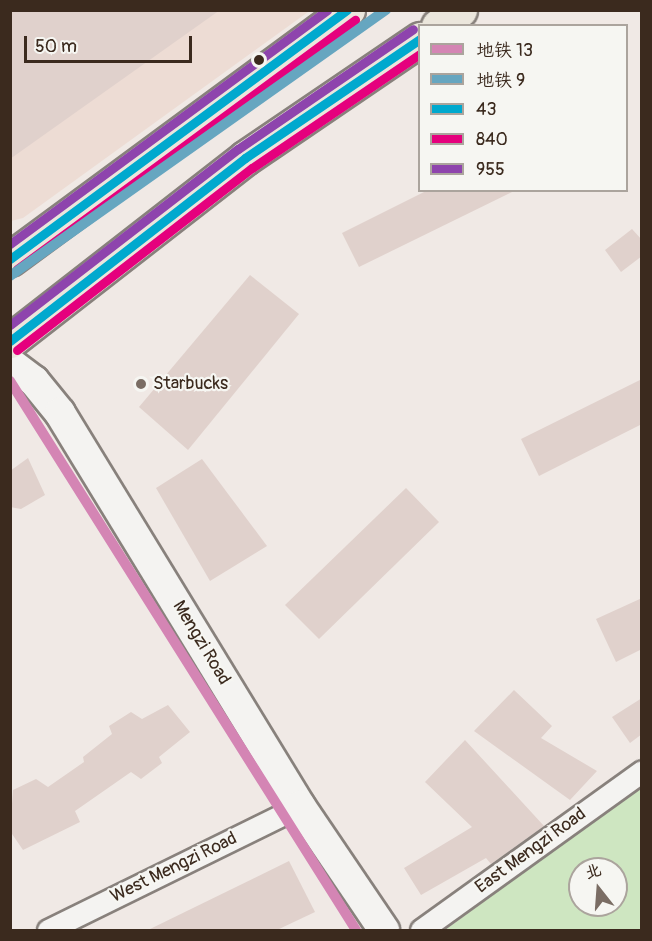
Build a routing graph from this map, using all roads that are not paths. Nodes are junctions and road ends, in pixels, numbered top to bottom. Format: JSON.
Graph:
{"nodes":[{"id":1,"x":348,"y":10,"type":"edge"},
{"id":2,"x":460,"y":10,"type":"edge"},
{"id":3,"x":441,"y":24,"type":"edge"},
{"id":4,"x":418,"y":40,"type":"edge"},
{"id":5,"x":10,"y":259,"type":"edge"},
{"id":6,"x":10,"y":341,"type":"edge"},
{"id":7,"x":10,"y":363,"type":"edge"},
{"id":8,"x":642,"y":771,"type":"edge"},
{"id":9,"x":300,"y":806,"type":"junction"},
{"id":10,"x":48,"y":930,"type":"edge"},
{"id":11,"x":384,"y":930,"type":"edge"},
{"id":12,"x":421,"y":930,"type":"edge"}],
"edges":[{"from":1,"to":5,"type":"main road"},
{"from":2,"to":3,"type":"main road"},
{"from":4,"to":6,"type":"main road"},
{"from":7,"to":9,"type":"street","name":"Mengzi Road"},
{"from":8,"to":12,"type":"street","name":"East Mengzi Road"},
{"from":9,"to":10,"type":"street","name":"West Mengzi Road"},
{"from":9,"to":11,"type":"street","name":"Mengzi Road"}]}
